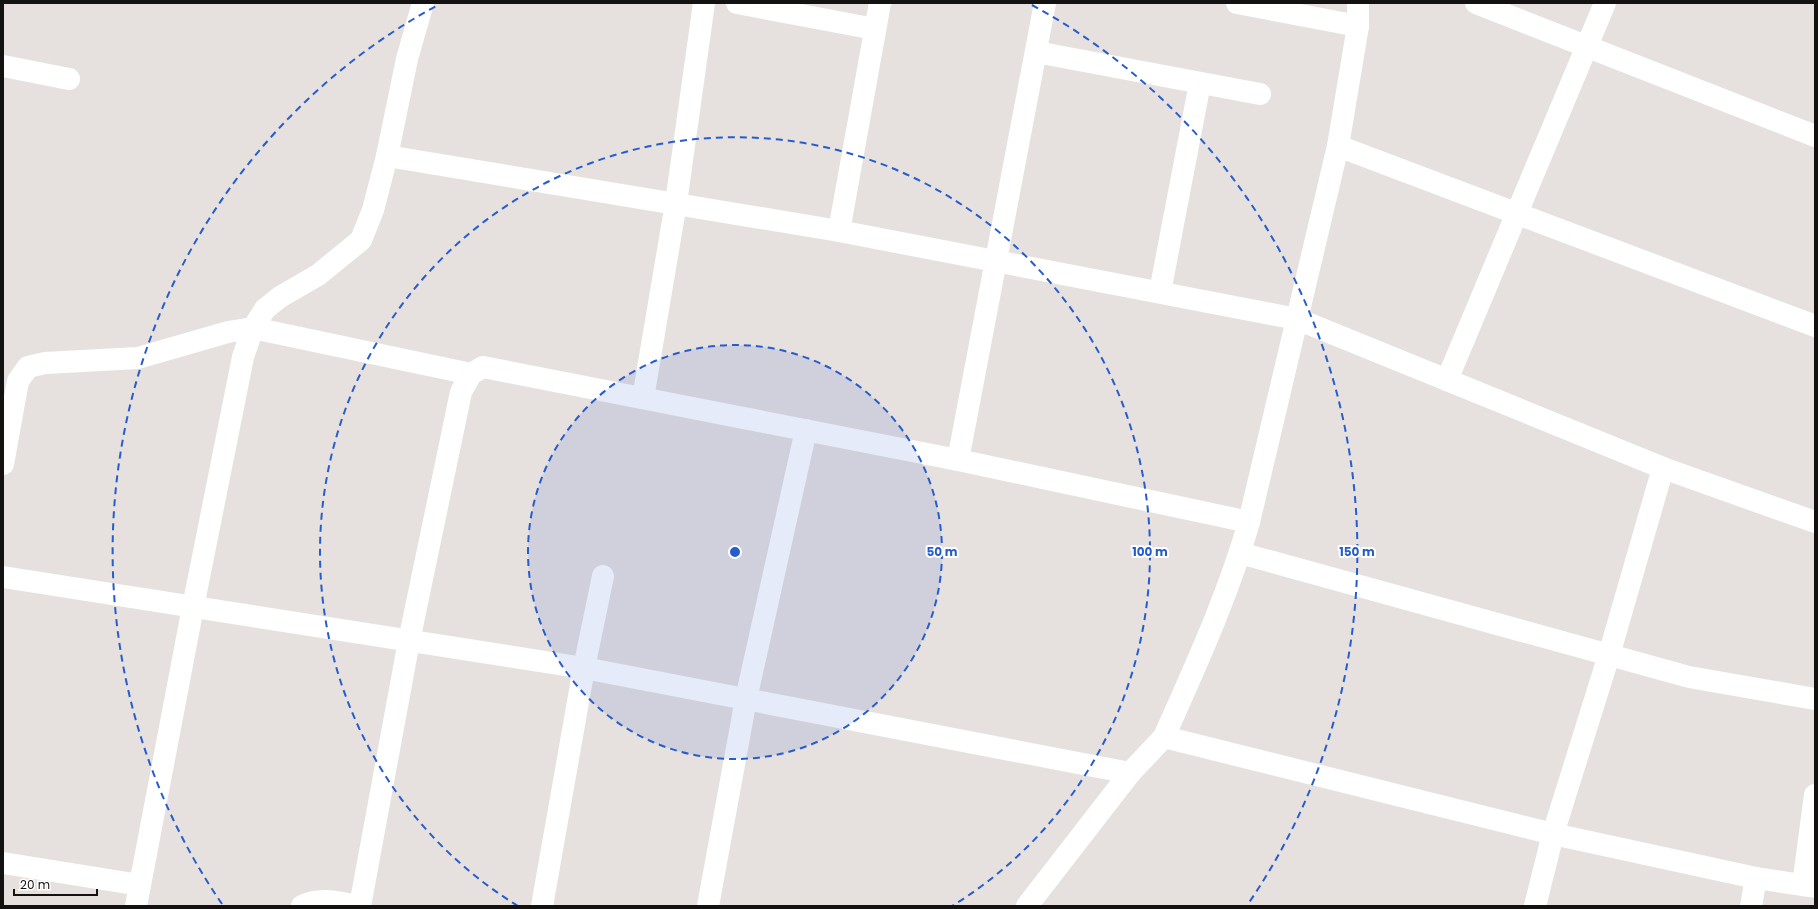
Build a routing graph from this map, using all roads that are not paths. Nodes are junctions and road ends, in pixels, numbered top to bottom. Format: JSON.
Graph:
{"nodes":[{"id":1,"x":423,"y":3,"type":"edge"},
{"id":2,"x":704,"y":3,"type":"edge"},
{"id":3,"x":737,"y":3,"type":"edge"},
{"id":4,"x":880,"y":3,"type":"edge"},
{"id":5,"x":1045,"y":3,"type":"edge"},
{"id":6,"x":1237,"y":3,"type":"edge"},
{"id":7,"x":1358,"y":3,"type":"edge"},
{"id":8,"x":1476,"y":3,"type":"edge"},
{"id":9,"x":1604,"y":3,"type":"edge"},
{"id":10,"x":1358,"y":26,"type":"junction"},
{"id":11,"x":875,"y":29,"type":"junction"},
{"id":12,"x":1586,"y":47,"type":"junction"},
{"id":13,"x":1036,"y":52,"type":"junction"},
{"id":14,"x":3,"y":66,"type":"edge"},
{"id":15,"x":69,"y":79,"type":"dead end"},
{"id":16,"x":1200,"y":83,"type":"junction"},
{"id":17,"x":1260,"y":94,"type":"dead end"},
{"id":18,"x":1815,"y":136,"type":"edge"},
{"id":19,"x":1338,"y":146,"type":"junction"},
{"id":20,"x":387,"y":156,"type":"junction"},
{"id":21,"x":676,"y":203,"type":"junction"},
{"id":22,"x":1516,"y":213,"type":"junction"},
{"id":23,"x":839,"y":230,"type":"junction"},
{"id":24,"x":996,"y":261,"type":"junction"},
{"id":25,"x":1160,"y":292,"type":"junction"},
{"id":26,"x":1297,"y":319,"type":"junction"},
{"id":27,"x":1815,"y":326,"type":"edge"},
{"id":28,"x":253,"y":328,"type":"junction"},
{"id":29,"x":471,"y":374,"type":"junction"},
{"id":30,"x":1447,"y":380,"type":"junction"},
{"id":31,"x":643,"y":398,"type":"junction"},
{"id":32,"x":806,"y":430,"type":"junction"},
{"id":33,"x":958,"y":460,"type":"junction"},
{"id":34,"x":3,"y":464,"type":"edge"},
{"id":35,"x":1663,"y":468,"type":"junction"},
{"id":36,"x":1249,"y":522,"type":"junction"},
{"id":37,"x":1815,"y":522,"type":"edge"},
{"id":38,"x":1240,"y":553,"type":"junction"},
{"id":39,"x":603,"y":576,"type":"dead end"},
{"id":40,"x":3,"y":577,"type":"edge"},
{"id":41,"x":193,"y":607,"type":"junction"},
{"id":42,"x":409,"y":641,"type":"junction"},
{"id":43,"x":1609,"y":655,"type":"junction"},
{"id":44,"x":584,"y":668,"type":"junction"},
{"id":45,"x":746,"y":699,"type":"junction"},
{"id":46,"x":1815,"y":699,"type":"edge"},
{"id":47,"x":1164,"y":737,"type":"junction"},
{"id":48,"x":1130,"y":773,"type":"junction"},
{"id":49,"x":1815,"y":795,"type":"edge"},
{"id":50,"x":1553,"y":834,"type":"junction"},
{"id":51,"x":3,"y":863,"type":"edge"},
{"id":52,"x":1756,"y":878,"type":"junction"},
{"id":53,"x":140,"y":885,"type":"junction"},
{"id":54,"x":1809,"y":886,"type":"edge"},
{"id":55,"x":136,"y":906,"type":"edge"},
{"id":56,"x":302,"y":906,"type":"edge"},
{"id":57,"x":357,"y":906,"type":"edge"},
{"id":58,"x":360,"y":906,"type":"edge"},
{"id":59,"x":542,"y":906,"type":"edge"},
{"id":60,"x":708,"y":906,"type":"edge"},
{"id":61,"x":1027,"y":906,"type":"edge"},
{"id":62,"x":1535,"y":906,"type":"edge"},
{"id":63,"x":1751,"y":906,"type":"edge"}],
"edges":[{"from":1,"to":20,"type":"street"},
{"from":2,"to":21,"type":"street"},
{"from":3,"to":11,"type":"street"},
{"from":4,"to":11,"type":"street"},
{"from":5,"to":13,"type":"street"},
{"from":6,"to":10,"type":"street"},
{"from":7,"to":10,"type":"street"},
{"from":8,"to":12,"type":"street"},
{"from":9,"to":12,"type":"street"},
{"from":10,"to":19,"type":"street"},
{"from":11,"to":23,"type":"street"},
{"from":12,"to":18,"type":"street"},
{"from":12,"to":22,"type":"street"},
{"from":13,"to":16,"type":"street"},
{"from":13,"to":24,"type":"street"},
{"from":14,"to":15,"type":"street"},
{"from":16,"to":17,"type":"street"},
{"from":16,"to":25,"type":"street"},
{"from":19,"to":22,"type":"street"},
{"from":19,"to":26,"type":"street"},
{"from":20,"to":21,"type":"street"},
{"from":20,"to":28,"type":"street"},
{"from":21,"to":23,"type":"street"},
{"from":21,"to":31,"type":"street"},
{"from":22,"to":27,"type":"street"},
{"from":22,"to":30,"type":"street"},
{"from":23,"to":24,"type":"street"},
{"from":24,"to":25,"type":"street"},
{"from":24,"to":33,"type":"street"},
{"from":25,"to":26,"type":"street"},
{"from":26,"to":30,"type":"street"},
{"from":26,"to":36,"type":"street"},
{"from":28,"to":29,"type":"street"},
{"from":28,"to":34,"type":"street"},
{"from":28,"to":41,"type":"street"},
{"from":29,"to":31,"type":"street"},
{"from":29,"to":42,"type":"street"},
{"from":30,"to":35,"type":"street"},
{"from":31,"to":32,"type":"street"},
{"from":32,"to":33,"type":"street"},
{"from":32,"to":45,"type":"street"},
{"from":33,"to":36,"type":"street"},
{"from":35,"to":37,"type":"street"},
{"from":35,"to":43,"type":"street"},
{"from":36,"to":38,"type":"street"},
{"from":38,"to":43,"type":"street"},
{"from":38,"to":47,"type":"street"},
{"from":39,"to":44,"type":"street"},
{"from":40,"to":41,"type":"street"},
{"from":41,"to":42,"type":"street"},
{"from":41,"to":53,"type":"street"},
{"from":42,"to":44,"type":"street"},
{"from":42,"to":58,"type":"street"},
{"from":43,"to":46,"type":"street"},
{"from":43,"to":50,"type":"street"},
{"from":44,"to":45,"type":"street"},
{"from":44,"to":59,"type":"street"},
{"from":45,"to":48,"type":"street"},
{"from":45,"to":60,"type":"street"},
{"from":47,"to":48,"type":"street"},
{"from":47,"to":50,"type":"street"},
{"from":48,"to":61,"type":"street"},
{"from":49,"to":54,"type":"street"},
{"from":50,"to":52,"type":"street"},
{"from":50,"to":62,"type":"street"},
{"from":51,"to":53,"type":"street"},
{"from":52,"to":54,"type":"street"},
{"from":52,"to":63,"type":"street"},
{"from":53,"to":55,"type":"street"},
{"from":56,"to":57,"type":"street"}]}
